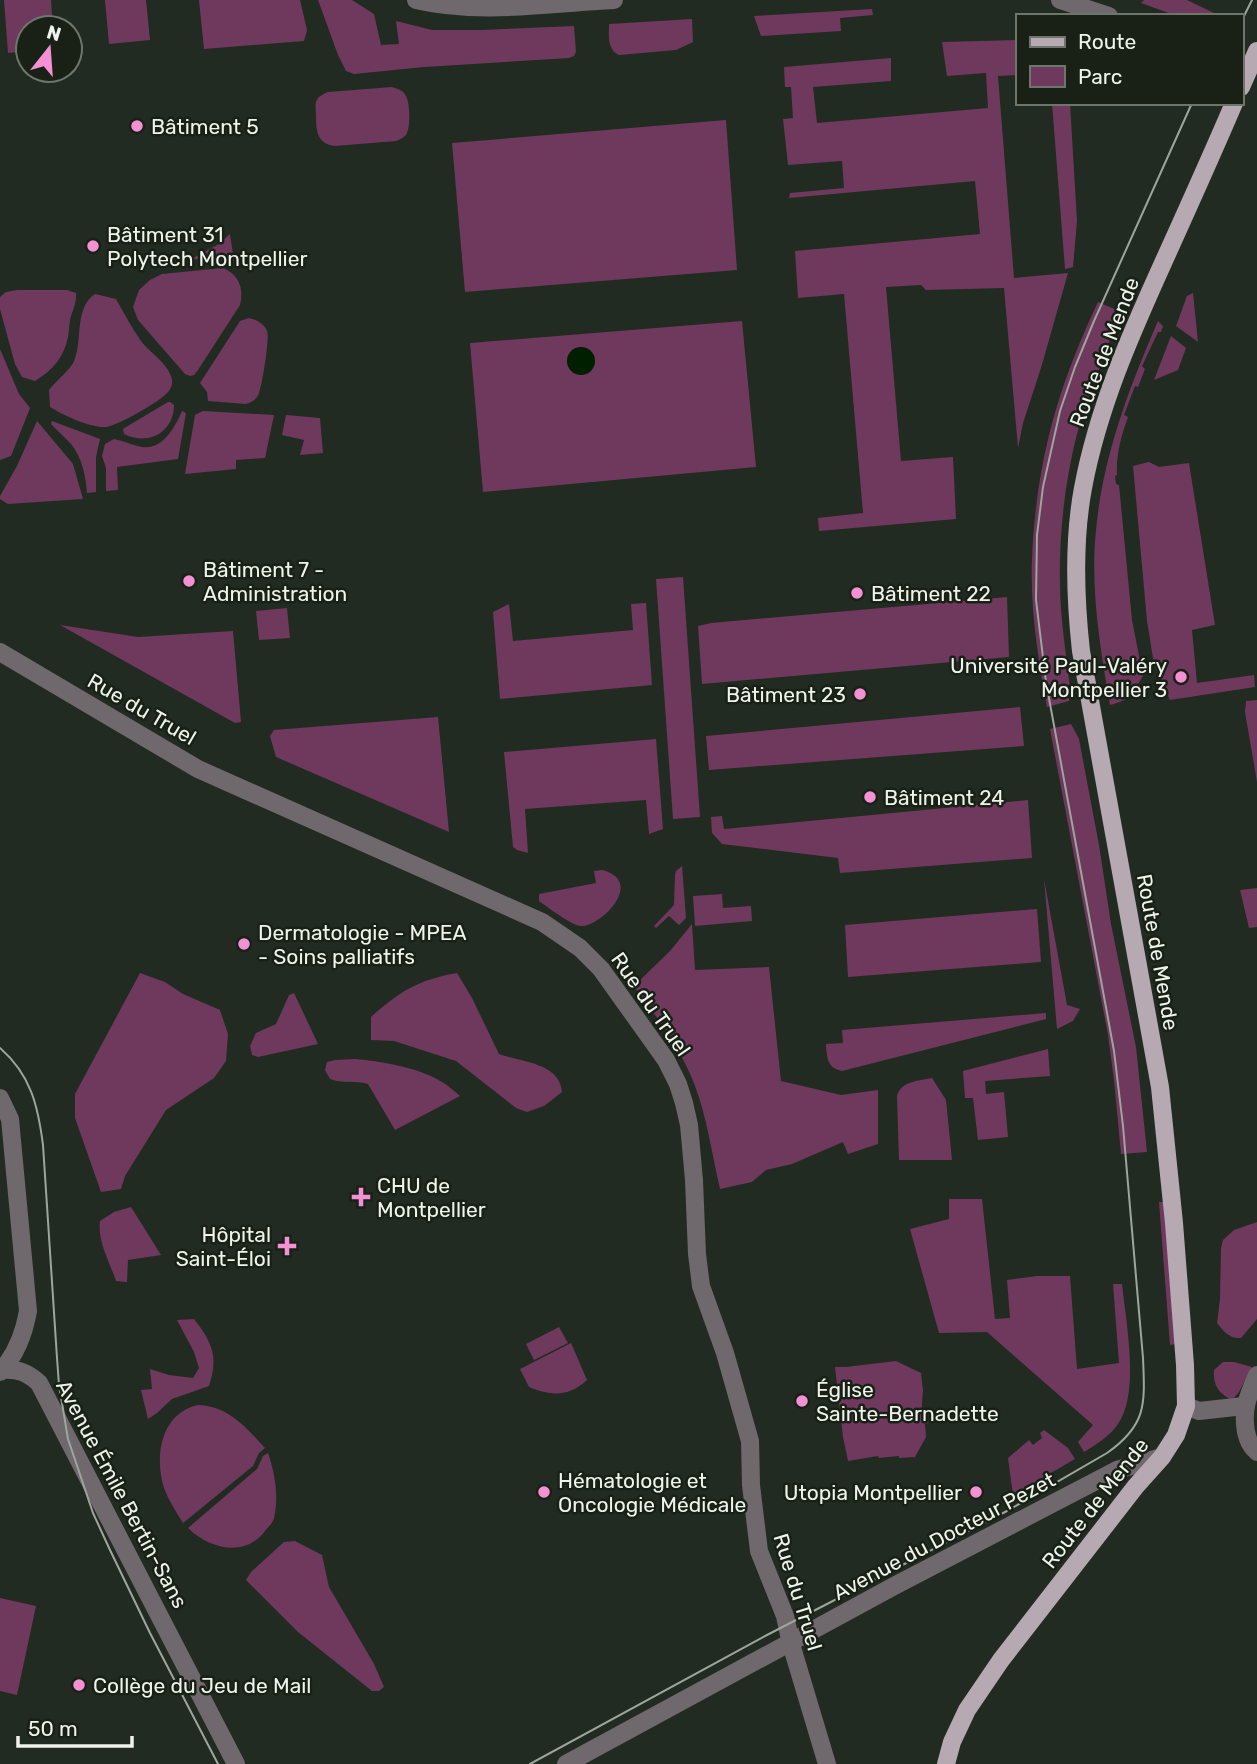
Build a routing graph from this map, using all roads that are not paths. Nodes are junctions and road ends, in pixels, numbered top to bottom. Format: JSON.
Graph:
{"nodes":[{"id":1,"x":416,"y":0,"type":"edge"},
{"id":2,"x":614,"y":0,"type":"edge"},
{"id":3,"x":1060,"y":0,"type":"edge"},
{"id":4,"x":1103,"y":14,"type":"edge"},
{"id":5,"x":1257,"y":51,"type":"edge"},
{"id":6,"x":1245,"y":67,"type":"edge"},
{"id":7,"x":1233,"y":105,"type":"edge"},
{"id":8,"x":0,"y":652,"type":"edge"},
{"id":9,"x":0,"y":1098,"type":"edge"},
{"id":10,"x":1,"y":1371,"type":"edge"},
{"id":11,"x":1256,"y":1380,"type":"edge"},
{"id":12,"x":1186,"y":1406,"type":"junction"},
{"id":13,"x":1244,"y":1406,"type":"junction"},
{"id":14,"x":1257,"y":1452,"type":"edge"},
{"id":15,"x":1161,"y":1457,"type":"junction"},
{"id":16,"x":791,"y":1644,"type":"junction"},
{"id":17,"x":236,"y":1764,"type":"edge"},
{"id":18,"x":566,"y":1764,"type":"edge"},
{"id":19,"x":827,"y":1764,"type":"edge"},
{"id":20,"x":946,"y":1764,"type":"edge"}],
"edges":[{"from":1,"to":2,"type":"street"},
{"from":3,"to":4,"type":"street"},
{"from":5,"to":6,"type":"main road"},
{"from":7,"to":12,"type":"main road","name":"Route de Mende"},
{"from":8,"to":16,"type":"street","name":"Rue du Truel"},
{"from":9,"to":10,"type":"street","name":"Avenue Émile Bertin-Sans"},
{"from":10,"to":17,"type":"street","name":"Avenue Émile Bertin-Sans"},
{"from":11,"to":13,"type":"street"},
{"from":12,"to":13,"type":"street"},
{"from":12,"to":15,"type":"main road","name":"Route de Mende"},
{"from":13,"to":14,"type":"street"},
{"from":15,"to":16,"type":"street","name":"Avenue du Docteur Pezet"},
{"from":15,"to":20,"type":"main road","name":"Route de Mende"},
{"from":16,"to":18,"type":"street","name":"Avenue du Docteur Pezet"},
{"from":16,"to":19,"type":"street","name":"Rue du Truel"}]}
